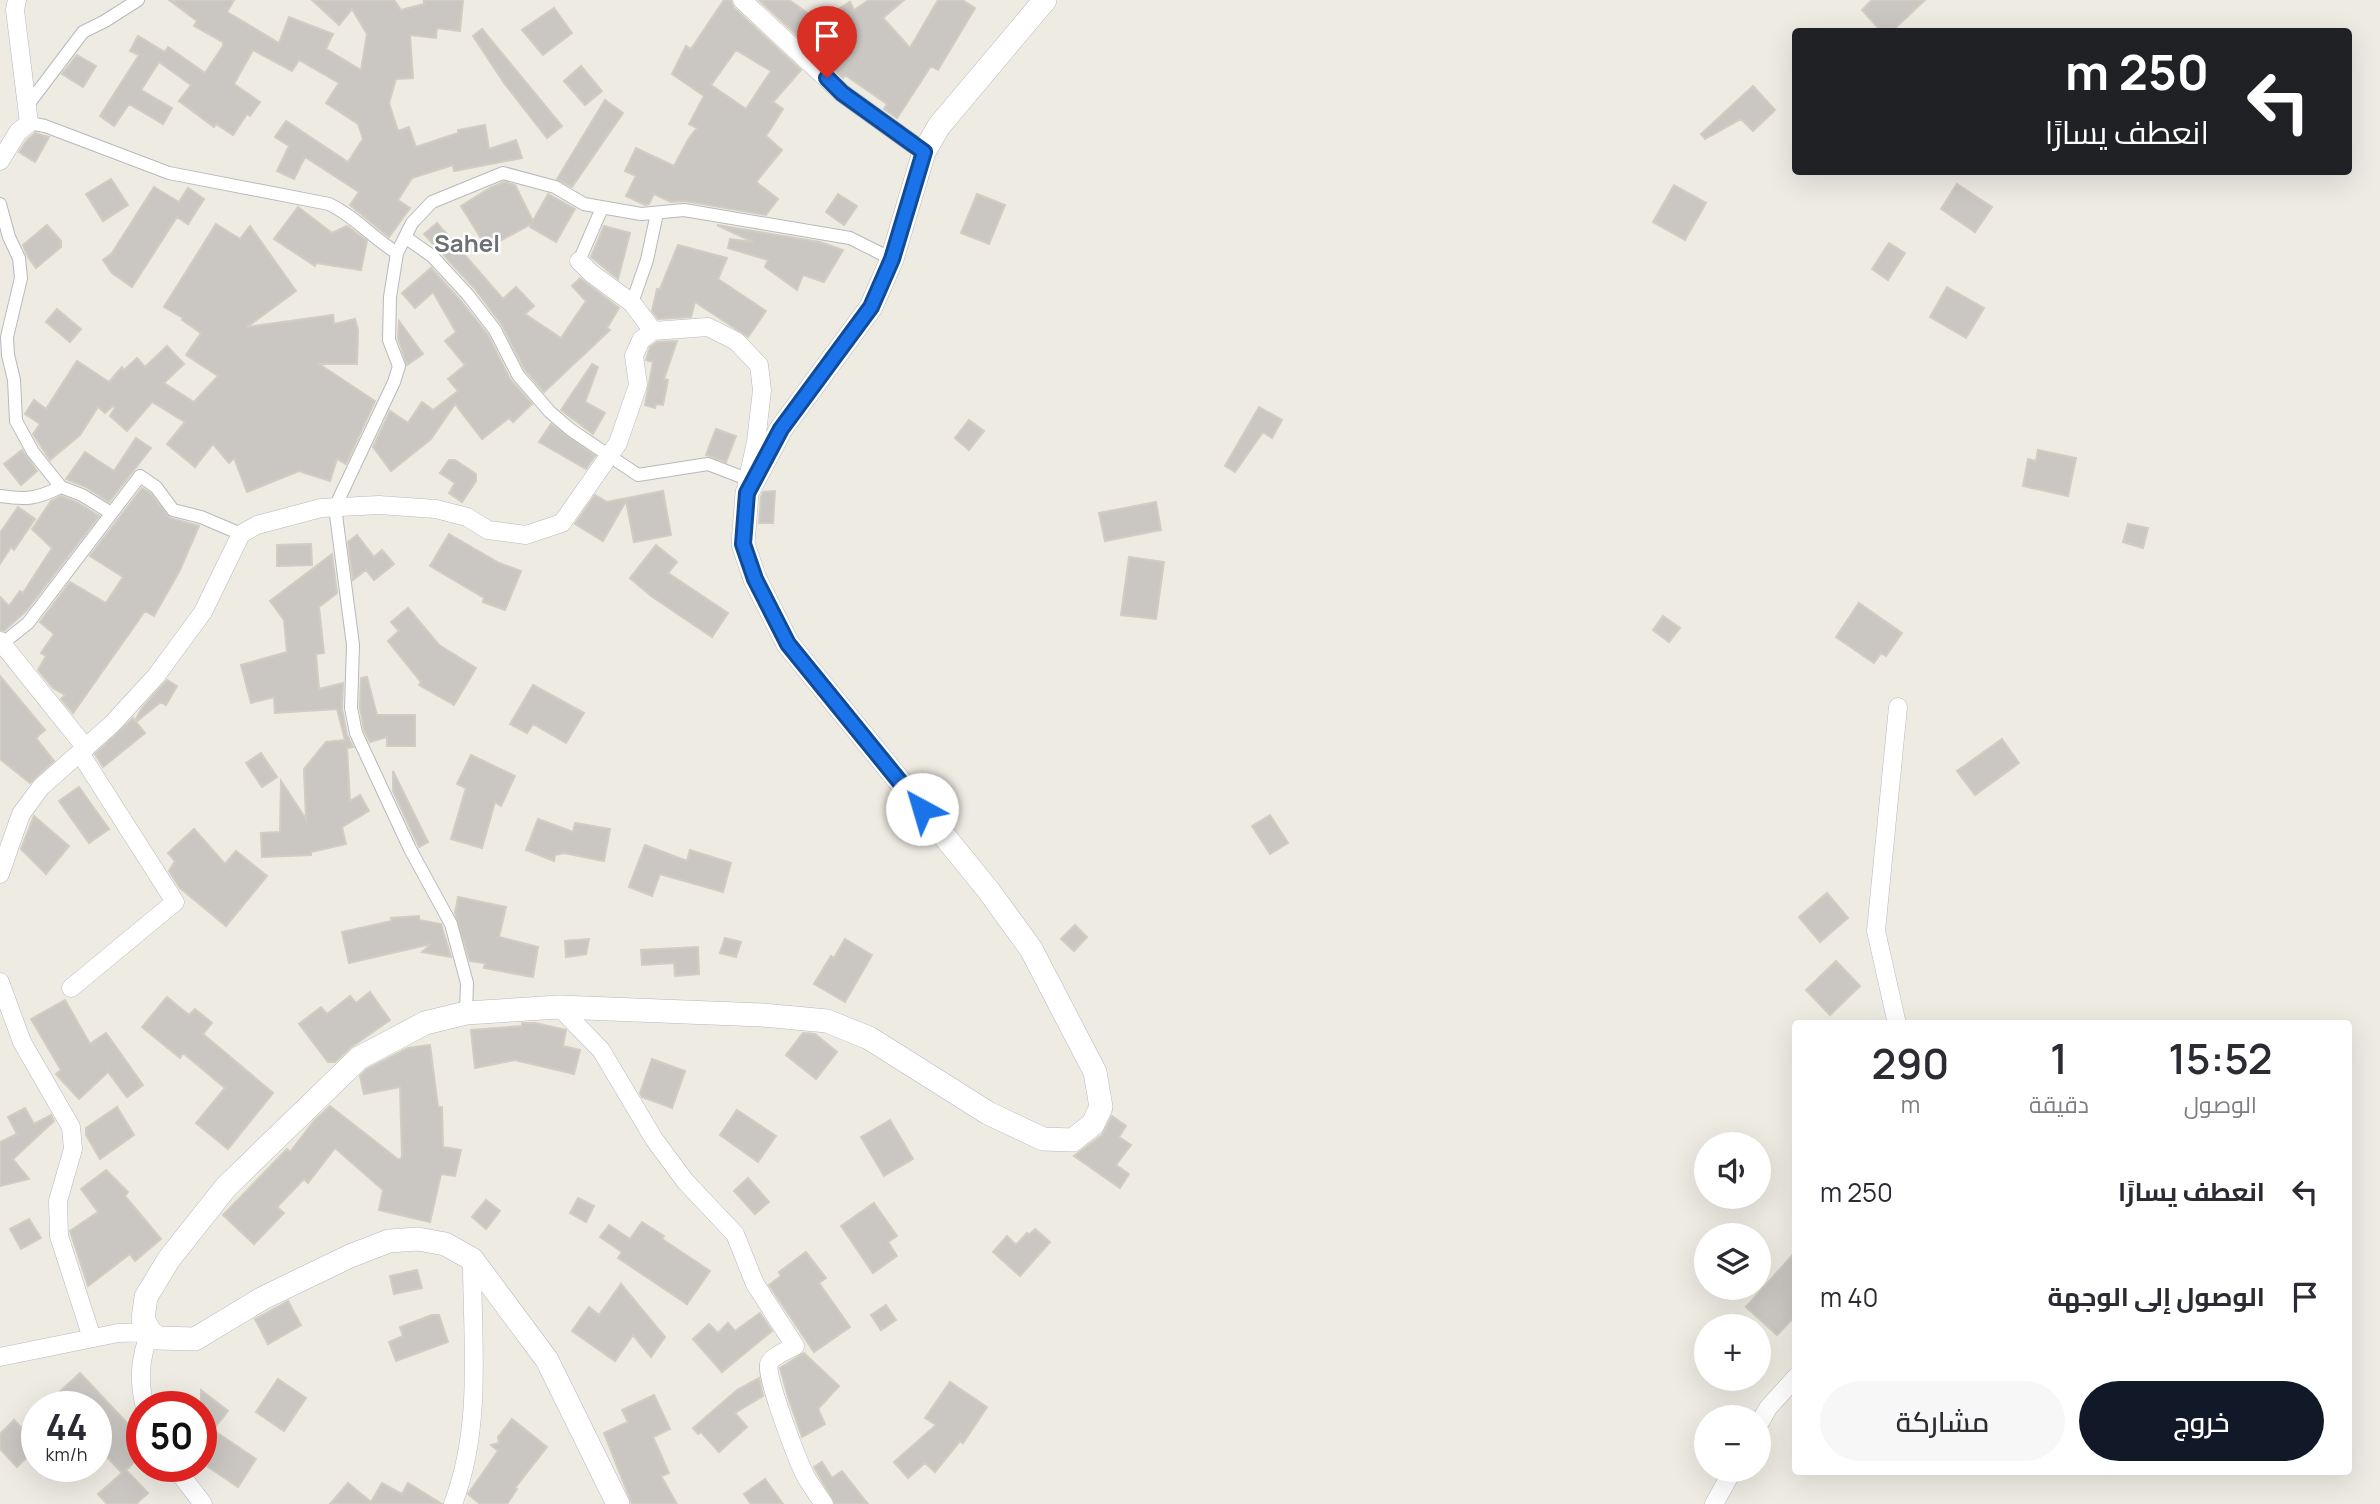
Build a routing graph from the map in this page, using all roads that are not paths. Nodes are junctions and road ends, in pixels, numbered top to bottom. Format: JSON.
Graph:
{"nodes":[{"id":1,"x":17,"y":0,"type":"edge"},
{"id":2,"x":138,"y":0,"type":"edge"},
{"id":3,"x":742,"y":0,"type":"edge"},
{"id":4,"x":1045,"y":0,"type":"edge"},
{"id":5,"x":28,"y":114,"type":"junction"},
{"id":6,"x":924,"y":152,"type":"junction"},
{"id":7,"x":0,"y":161,"type":"edge"},
{"id":8,"x":0,"y":204,"type":"edge"},
{"id":9,"x":602,"y":208,"type":"junction"},
{"id":10,"x":657,"y":213,"type":"junction"},
{"id":11,"x":405,"y":237,"type":"junction"},
{"id":12,"x":397,"y":253,"type":"junction"},
{"id":13,"x":892,"y":259,"type":"junction"},
{"id":14,"x":579,"y":261,"type":"joint"},
{"id":15,"x":632,"y":303,"type":"junction"},
{"id":16,"x":653,"y":331,"type":"junction"},
{"id":17,"x":608,"y":457,"type":"junction"},
{"id":18,"x":747,"y":486,"type":"junction"},
{"id":19,"x":61,"y":487,"type":"junction"},
{"id":20,"x":0,"y":496,"type":"edge"},
{"id":21,"x":335,"y":507,"type":"junction"},
{"id":22,"x":111,"y":513,"type":"junction"},
{"id":23,"x":240,"y":534,"type":"junction"},
{"id":24,"x":1,"y":642,"type":"edge"},
{"id":25,"x":1898,"y":707,"type":"dead end"},
{"id":26,"x":83,"y":750,"type":"junction"},
{"id":27,"x":0,"y":874,"type":"edge"},
{"id":28,"x":0,"y":982,"type":"edge"},
{"id":29,"x":71,"y":988,"type":"dead end"},
{"id":30,"x":559,"y":1007,"type":"junction"},
{"id":31,"x":466,"y":1013,"type":"junction"},
{"id":32,"x":1896,"y":1020,"type":"edge"},
{"id":33,"x":472,"y":1259,"type":"junction"},
{"id":34,"x":150,"y":1332,"type":"junction"},
{"id":35,"x":92,"y":1338,"type":"junction"},
{"id":36,"x":0,"y":1357,"type":"edge"},
{"id":37,"x":1792,"y":1381,"type":"edge"},
{"id":38,"x":142,"y":1391,"type":"edge"},
{"id":39,"x":1771,"y":1405,"type":"edge"},
{"id":40,"x":186,"y":1482,"type":"edge"},
{"id":41,"x":1726,"y":1482,"type":"edge"},
{"id":42,"x":203,"y":1504,"type":"edge"},
{"id":43,"x":453,"y":1504,"type":"edge"},
{"id":44,"x":618,"y":1504,"type":"edge"},
{"id":45,"x":824,"y":1504,"type":"edge"},
{"id":46,"x":1714,"y":1504,"type":"edge"}],
"edges":[{"from":1,"to":5,"type":"street"},
{"from":2,"to":5,"type":"street"},
{"from":3,"to":6,"type":"street"},
{"from":4,"to":6,"type":"main road"},
{"from":5,"to":7,"type":"street"},
{"from":5,"to":12,"type":"street"},
{"from":6,"to":13,"type":"main road"},
{"from":8,"to":19,"type":"street"},
{"from":9,"to":10,"type":"street"},
{"from":9,"to":11,"type":"street"},
{"from":9,"to":14,"type":"street"},
{"from":10,"to":13,"type":"street"},
{"from":10,"to":15,"type":"street"},
{"from":11,"to":12,"type":"street"},
{"from":11,"to":17,"type":"street"},
{"from":12,"to":21,"type":"street"},
{"from":13,"to":18,"type":"main road"},
{"from":14,"to":15,"type":"street"},
{"from":15,"to":16,"type":"street"},
{"from":16,"to":17,"type":"street"},
{"from":16,"to":18,"type":"street"},
{"from":17,"to":18,"type":"street"},
{"from":17,"to":21,"type":"street"},
{"from":18,"to":30,"type":"main road"},
{"from":19,"to":20,"type":"street"},
{"from":19,"to":22,"type":"street"},
{"from":21,"to":23,"type":"street"},
{"from":21,"to":31,"type":"street"},
{"from":22,"to":23,"type":"street"},
{"from":22,"to":24,"type":"street"},
{"from":23,"to":26,"type":"street"},
{"from":24,"to":26,"type":"street"},
{"from":25,"to":32,"type":"street"},
{"from":26,"to":27,"type":"street"},
{"from":26,"to":29,"type":"street"},
{"from":28,"to":35,"type":"street"},
{"from":30,"to":31,"type":"main road"},
{"from":30,"to":45,"type":"street"},
{"from":31,"to":34,"type":"main road"},
{"from":33,"to":34,"type":"main road"},
{"from":33,"to":43,"type":"street"},
{"from":33,"to":44,"type":"main road"},
{"from":34,"to":35,"type":"street"},
{"from":34,"to":38,"type":"street"},
{"from":35,"to":36,"type":"street"},
{"from":37,"to":39,"type":"street"},
{"from":40,"to":42,"type":"street"},
{"from":41,"to":46,"type":"street"}]}
